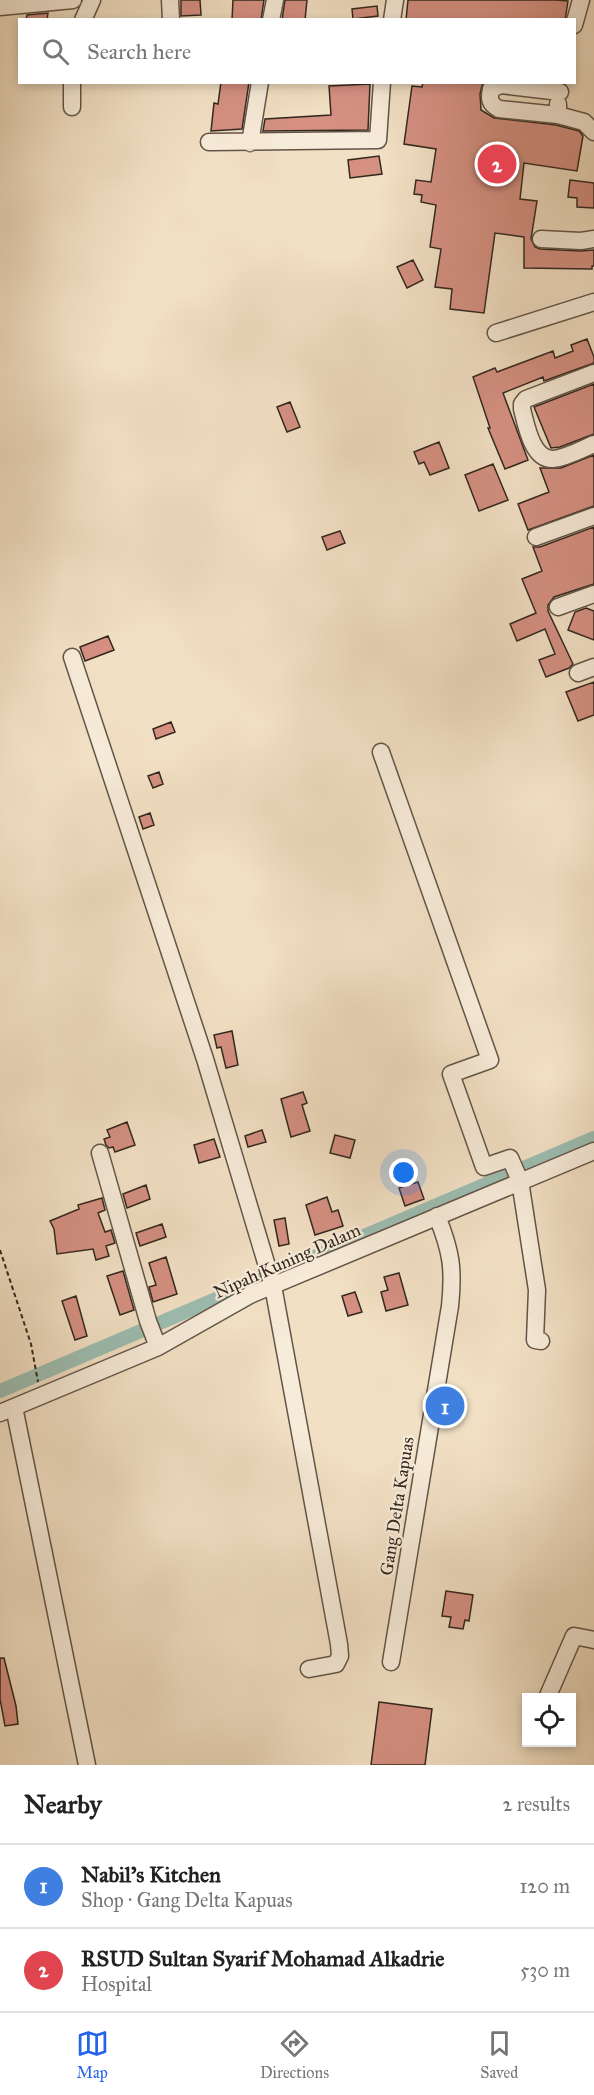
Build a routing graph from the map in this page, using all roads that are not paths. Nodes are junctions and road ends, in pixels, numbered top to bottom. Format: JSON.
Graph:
{"nodes":[{"id":1,"x":73,"y":0,"type":"edge"},
{"id":2,"x":92,"y":0,"type":"edge"},
{"id":3,"x":170,"y":0,"type":"edge"},
{"id":4,"x":275,"y":0,"type":"edge"},
{"id":5,"x":395,"y":0,"type":"edge"},
{"id":6,"x":581,"y":0,"type":"edge"},
{"id":7,"x":0,"y":7,"type":"edge"},
{"id":8,"x":84,"y":18,"type":"edge"},
{"id":9,"x":171,"y":18,"type":"edge"},
{"id":10,"x":271,"y":18,"type":"edge"},
{"id":11,"x":392,"y":18,"type":"edge"},
{"id":12,"x":576,"y":18,"type":"edge"},
{"id":13,"x":72,"y":84,"type":"edge"},
{"id":14,"x":260,"y":84,"type":"edge"},
{"id":15,"x":382,"y":84,"type":"edge"},
{"id":16,"x":560,"y":87,"type":"edge"},
{"id":17,"x":72,"y":107,"type":"dead end"},
{"id":18,"x":558,"y":115,"type":"junction"},
{"id":19,"x":594,"y":132,"type":"edge"},
{"id":20,"x":209,"y":142,"type":"dead end"},
{"id":21,"x":250,"y":143,"type":"junction"},
{"id":22,"x":541,"y":239,"type":"dead end"},
{"id":23,"x":594,"y":239,"type":"edge"},
{"id":24,"x":594,"y":302,"type":"edge"},
{"id":25,"x":496,"y":333,"type":"dead end"},
{"id":26,"x":594,"y":373,"type":"edge"},
{"id":27,"x":594,"y":444,"type":"edge"},
{"id":28,"x":594,"y":516,"type":"edge"},
{"id":29,"x":537,"y":537,"type":"dead end"},
{"id":30,"x":594,"y":594,"type":"edge"},
{"id":31,"x":558,"y":607,"type":"dead end"},
{"id":32,"x":72,"y":657,"type":"dead end"},
{"id":33,"x":594,"y":667,"type":"edge"},
{"id":34,"x":578,"y":672,"type":"dead end"},
{"id":35,"x":381,"y":752,"type":"dead end"},
{"id":36,"x":594,"y":1151,"type":"edge"},
{"id":37,"x":100,"y":1153,"type":"dead end"},
{"id":38,"x":519,"y":1180,"type":"junction"},
{"id":39,"x":437,"y":1216,"type":"junction"},
{"id":40,"x":271,"y":1280,"type":"junction"},
{"id":41,"x":153,"y":1335,"type":"junction"},
{"id":42,"x":541,"y":1341,"type":"dead end"},
{"id":43,"x":7,"y":1410,"type":"edge"},
{"id":44,"x":594,"y":1640,"type":"edge"},
{"id":45,"x":391,"y":1662,"type":"dead end"},
{"id":46,"x":309,"y":1669,"type":"dead end"},
{"id":47,"x":549,"y":1693,"type":"edge"},
{"id":48,"x":87,"y":1765,"type":"edge"}],
"edges":[{"from":1,"to":7,"type":"street"},
{"from":2,"to":8,"type":"street"},
{"from":3,"to":9,"type":"street"},
{"from":4,"to":10,"type":"street"},
{"from":5,"to":11,"type":"street"},
{"from":6,"to":12,"type":"street"},
{"from":13,"to":17,"type":"street"},
{"from":14,"to":21,"type":"street"},
{"from":15,"to":21,"type":"street"},
{"from":16,"to":18,"type":"street"},
{"from":16,"to":18,"type":"street"},
{"from":18,"to":19,"type":"street"},
{"from":20,"to":21,"type":"street"},
{"from":22,"to":23,"type":"street"},
{"from":24,"to":25,"type":"street"},
{"from":26,"to":27,"type":"street"},
{"from":28,"to":29,"type":"street"},
{"from":30,"to":31,"type":"street"},
{"from":32,"to":40,"type":"street"},
{"from":33,"to":34,"type":"street"},
{"from":35,"to":38,"type":"street"},
{"from":36,"to":38,"type":"street","name":"Nipah Kuning Dalam"},
{"from":37,"to":41,"type":"street"},
{"from":38,"to":39,"type":"street","name":"Nipah Kuning Dalam"},
{"from":38,"to":42,"type":"street"},
{"from":39,"to":40,"type":"street","name":"Nipah Kuning Dalam"},
{"from":39,"to":45,"type":"street","name":"Gang Delta Kapuas"},
{"from":40,"to":41,"type":"street","name":"Nipah Kuning Dalam"},
{"from":40,"to":46,"type":"street"},
{"from":41,"to":43,"type":"street","name":"Nipah Kuning Dalam"},
{"from":43,"to":48,"type":"street"},
{"from":44,"to":47,"type":"street"}]}
